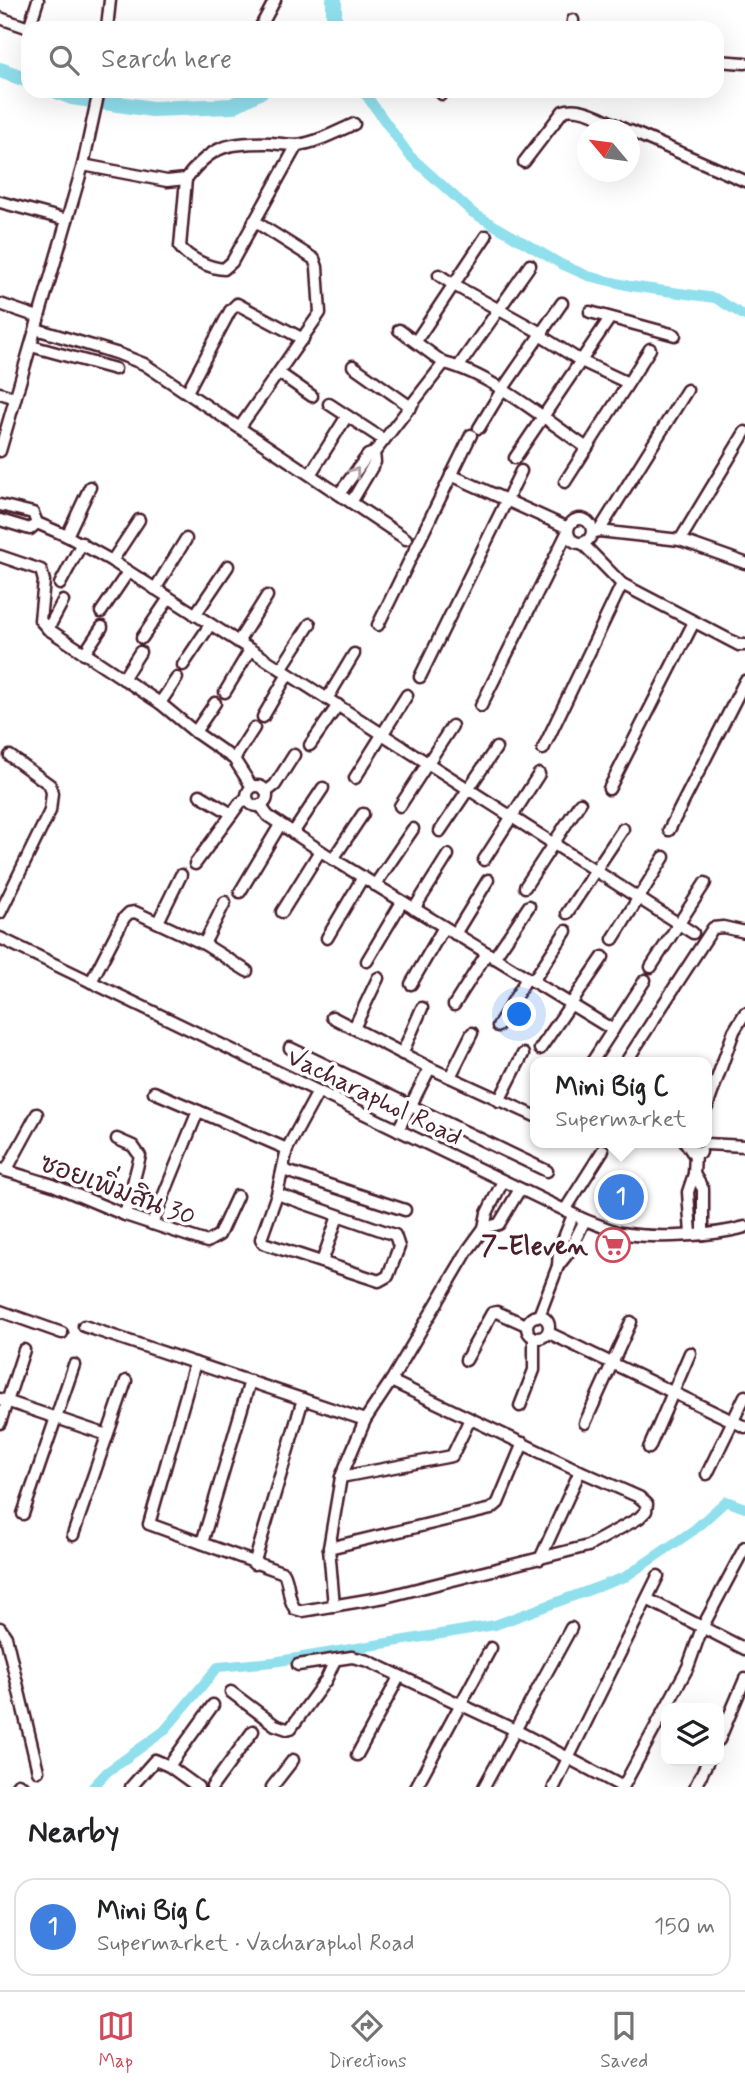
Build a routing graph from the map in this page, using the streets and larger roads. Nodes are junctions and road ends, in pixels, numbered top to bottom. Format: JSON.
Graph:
{"nodes":[{"id":1,"x":38,"y":0,"type":"edge"},
{"id":2,"x":110,"y":0,"type":"edge"},
{"id":3,"x":275,"y":0,"type":"edge"},
{"id":4,"x":0,"y":18,"type":"edge"},
{"id":5,"x":31,"y":21,"type":"edge"},
{"id":6,"x":108,"y":21,"type":"edge"},
{"id":7,"x":264,"y":21,"type":"edge"},
{"id":8,"x":21,"y":25,"type":"edge"},
{"id":9,"x":724,"y":62,"type":"edge"},
{"id":10,"x":745,"y":63,"type":"edge"},
{"id":11,"x":98,"y":98,"type":"edge"},
{"id":12,"x":602,"y":119,"type":"edge"},
{"id":13,"x":354,"y":124,"type":"dead end"},
{"id":14,"x":640,"y":135,"type":"edge"},
{"id":15,"x":297,"y":145,"type":"junction"},
{"id":16,"x":524,"y":162,"type":"dead end"},
{"id":17,"x":83,"y":165,"type":"junction"},
{"id":18,"x":186,"y":179,"type":"junction"},
{"id":19,"x":745,"y":181,"type":"edge"},
{"id":20,"x":0,"y":202,"type":"edge"},
{"id":21,"x":67,"y":220,"type":"junction"},
{"id":22,"x":254,"y":221,"type":"junction"},
{"id":23,"x":486,"y":236,"type":"dead end"},
{"id":24,"x":530,"y":265,"type":"dead end"},
{"id":25,"x":439,"y":275,"type":"dead end"},
{"id":26,"x":454,"y":285,"type":"junction"},
{"id":27,"x":562,"y":303,"type":"dead end"},
{"id":28,"x":0,"y":304,"type":"edge"},
{"id":29,"x":499,"y":310,"type":"junction"},
{"id":30,"x":590,"y":312,"type":"dead end"},
{"id":31,"x":38,"y":317,"type":"junction"},
{"id":32,"x":610,"y":318,"type":"junction"},
{"id":33,"x":36,"y":329,"type":"junction"},
{"id":34,"x":399,"y":330,"type":"dead end"},
{"id":35,"x":542,"y":335,"type":"junction"},
{"id":36,"x":675,"y":335,"type":"dead end"},
{"id":37,"x":303,"y":339,"type":"junction"},
{"id":38,"x":416,"y":341,"type":"junction"},
{"id":39,"x":31,"y":346,"type":"junction"},
{"id":40,"x":650,"y":349,"type":"dead end"},
{"id":41,"x":581,"y":362,"type":"junction"},
{"id":42,"x":444,"y":363,"type":"junction"},
{"id":43,"x":353,"y":366,"type":"dead end"},
{"id":44,"x":459,"y":366,"type":"junction"},
{"id":45,"x":115,"y":369,"type":"dead end"},
{"id":46,"x":279,"y":373,"type":"junction"},
{"id":47,"x":628,"y":383,"type":"junction"},
{"id":48,"x":502,"y":390,"type":"junction"},
{"id":49,"x":687,"y":390,"type":"dead end"},
{"id":50,"x":187,"y":392,"type":"junction"},
{"id":51,"x":0,"y":393,"type":"edge"},
{"id":52,"x":312,"y":396,"type":"dead end"},
{"id":53,"x":15,"y":398,"type":"junction"},
{"id":54,"x":329,"y":404,"type":"dead end"},
{"id":55,"x":411,"y":407,"type":"junction"},
{"id":56,"x":347,"y":415,"type":"junction"},
{"id":57,"x":543,"y":418,"type":"junction"},
{"id":58,"x":240,"y":427,"type":"junction"},
{"id":59,"x":745,"y":432,"type":"edge"},
{"id":60,"x":384,"y":440,"type":"junction"},
{"id":61,"x":587,"y":448,"type":"junction"},
{"id":62,"x":0,"y":451,"type":"edge"},
{"id":63,"x":374,"y":453,"type":"junction"},
{"id":64,"x":515,"y":458,"type":"dead end"},
{"id":65,"x":521,"y":471,"type":"dead end"},
{"id":66,"x":311,"y":473,"type":"junction"},
{"id":67,"x":451,"y":475,"type":"junction"},
{"id":68,"x":565,"y":482,"type":"dead end"},
{"id":69,"x":90,"y":487,"type":"dead end"},
{"id":70,"x":339,"y":494,"type":"junction"},
{"id":71,"x":507,"y":499,"type":"junction"},
{"id":72,"x":352,"y":502,"type":"junction"},
{"id":73,"x":0,"y":505,"type":"edge"},
{"id":74,"x":0,"y":520,"type":"edge"},
{"id":75,"x":139,"y":520,"type":"dead end"},
{"id":76,"x":37,"y":523,"type":"junction"},
{"id":77,"x":567,"y":530,"type":"junction"},
{"id":78,"x":597,"y":532,"type":"junction"},
{"id":79,"x":67,"y":536,"type":"junction"},
{"id":80,"x":186,"y":539,"type":"dead end"},
{"id":81,"x":406,"y":539,"type":"dead end"},
{"id":82,"x":680,"y":540,"type":"junction"},
{"id":83,"x":82,"y":543,"type":"junction"},
{"id":84,"x":583,"y":544,"type":"junction"},
{"id":85,"x":0,"y":556,"type":"edge"},
{"id":86,"x":112,"y":561,"type":"junction"},
{"id":87,"x":745,"y":563,"type":"edge"},
{"id":88,"x":228,"y":566,"type":"dead end"},
{"id":89,"x":128,"y":572,"type":"junction"},
{"id":90,"x":60,"y":584,"type":"dead end"},
{"id":91,"x":622,"y":584,"type":"junction"},
{"id":92,"x":155,"y":589,"type":"junction"},
{"id":93,"x":267,"y":596,"type":"dead end"},
{"id":94,"x":169,"y":598,"type":"junction"},
{"id":95,"x":63,"y":601,"type":"dead end"},
{"id":96,"x":101,"y":612,"type":"dead end"},
{"id":97,"x":195,"y":615,"type":"junction"},
{"id":98,"x":694,"y":622,"type":"junction"},
{"id":99,"x":310,"y":624,"type":"dead end"},
{"id":100,"x":210,"y":625,"type":"junction"},
{"id":101,"x":378,"y":625,"type":"dead end"},
{"id":102,"x":102,"y":627,"type":"dead end"},
{"id":103,"x":47,"y":629,"type":"junction"},
{"id":104,"x":142,"y":638,"type":"dead end"},
{"id":105,"x":239,"y":642,"type":"junction"},
{"id":106,"x":745,"y":645,"type":"edge"},
{"id":107,"x":250,"y":650,"type":"junction"},
{"id":108,"x":140,"y":652,"type":"dead end"},
{"id":109,"x":354,"y":653,"type":"dead end"},
{"id":110,"x":84,"y":654,"type":"junction"},
{"id":111,"x":183,"y":665,"type":"dead end"},
{"id":112,"x":284,"y":672,"type":"junction"},
{"id":113,"x":420,"y":677,"type":"dead end"},
{"id":114,"x":177,"y":678,"type":"dead end"},
{"id":115,"x":123,"y":679,"type":"junction"},
{"id":116,"x":745,"y":681,"type":"edge"},
{"id":117,"x":225,"y":692,"type":"dead end"},
{"id":118,"x":407,"y":695,"type":"dead end"},
{"id":119,"x":327,"y":699,"type":"junction"},
{"id":120,"x":215,"y":703,"type":"dead end"},
{"id":121,"x":160,"y":704,"type":"junction"},
{"id":122,"x":338,"y":705,"type":"junction"},
{"id":123,"x":481,"y":706,"type":"dead end"},
{"id":124,"x":263,"y":717,"type":"dead end"},
{"id":125,"x":452,"y":726,"type":"dead end"},
{"id":126,"x":254,"y":728,"type":"dead end"},
{"id":127,"x":195,"y":732,"type":"junction"},
{"id":128,"x":382,"y":734,"type":"junction"},
{"id":129,"x":310,"y":745,"type":"dead end"},
{"id":130,"x":496,"y":748,"type":"dead end"},
{"id":131,"x":543,"y":750,"type":"dead end"},
{"id":132,"x":294,"y":755,"type":"dead end"},
{"id":133,"x":10,"y":756,"type":"dead end"},
{"id":134,"x":234,"y":759,"type":"junction"},
{"id":135,"x":428,"y":763,"type":"junction"},
{"id":136,"x":539,"y":774,"type":"dead end"},
{"id":137,"x":355,"y":778,"type":"dead end"},
{"id":138,"x":253,"y":787,"type":"junction"},
{"id":139,"x":323,"y":788,"type":"dead end"},
{"id":140,"x":469,"y":789,"type":"junction"},
{"id":141,"x":609,"y":789,"type":"dead end"},
{"id":142,"x":266,"y":792,"type":"junction"},
{"id":143,"x":200,"y":795,"type":"dead end"},
{"id":144,"x":247,"y":798,"type":"junction"},
{"id":145,"x":580,"y":803,"type":"dead end"},
{"id":146,"x":260,"y":805,"type":"junction"},
{"id":147,"x":400,"y":806,"type":"dead end"},
{"id":148,"x":232,"y":814,"type":"junction"},
{"id":149,"x":363,"y":814,"type":"dead end"},
{"id":150,"x":512,"y":817,"type":"junction"},
{"id":151,"x":281,"y":825,"type":"junction"},
{"id":152,"x":413,"y":829,"type":"dead end"},
{"id":153,"x":623,"y":829,"type":"dead end"},
{"id":154,"x":669,"y":830,"type":"dead end"},
{"id":155,"x":440,"y":831,"type":"dead end"},
{"id":156,"x":293,"y":833,"type":"junction"},
{"id":157,"x":554,"y":844,"type":"junction"},
{"id":158,"x":320,"y":851,"type":"junction"},
{"id":159,"x":448,"y":855,"type":"dead end"},
{"id":160,"x":664,"y":857,"type":"dead end"},
{"id":161,"x":333,"y":859,"type":"junction"},
{"id":162,"x":484,"y":860,"type":"dead end"},
{"id":163,"x":195,"y":864,"type":"dead end"},
{"id":164,"x":596,"y":871,"type":"junction"},
{"id":165,"x":181,"y":875,"type":"dead end"},
{"id":166,"x":363,"y":877,"type":"junction"},
{"id":167,"x":488,"y":880,"type":"dead end"},
{"id":168,"x":705,"y":883,"type":"dead end"},
{"id":169,"x":375,"y":885,"type":"junction"},
{"id":170,"x":525,"y":887,"type":"dead end"},
{"id":171,"x":240,"y":892,"type":"dead end"},
{"id":172,"x":637,"y":897,"type":"junction"},
{"id":173,"x":225,"y":902,"type":"dead end"},
{"id":174,"x":402,"y":902,"type":"junction"},
{"id":175,"x":529,"y":906,"type":"dead end"},
{"id":176,"x":414,"y":909,"type":"junction"},
{"id":177,"x":282,"y":912,"type":"dead end"},
{"id":178,"x":0,"y":913,"type":"edge"},
{"id":179,"x":567,"y":913,"type":"dead end"},
{"id":180,"x":158,"y":922,"type":"junction"},
{"id":181,"x":678,"y":923,"type":"junction"},
{"id":182,"x":444,"y":927,"type":"junction"},
{"id":183,"x":566,"y":931,"type":"dead end"},
{"id":184,"x":745,"y":932,"type":"edge"},
{"id":185,"x":694,"y":933,"type":"dead end"},
{"id":186,"x":455,"y":934,"type":"junction"},
{"id":187,"x":0,"y":938,"type":"edge"},
{"id":188,"x":327,"y":938,"type":"dead end"},
{"id":189,"x":612,"y":939,"type":"dead end"},
{"id":190,"x":204,"y":944,"type":"junction"},
{"id":191,"x":490,"y":955,"type":"junction"},
{"id":192,"x":603,"y":957,"type":"dead end"},
{"id":193,"x":367,"y":961,"type":"dead end"},
{"id":194,"x":651,"y":967,"type":"dead end"},
{"id":195,"x":247,"y":971,"type":"dead end"},
{"id":196,"x":377,"y":978,"type":"dead end"},
{"id":197,"x":530,"y":979,"type":"junction"},
{"id":198,"x":645,"y":980,"type":"dead end"},
{"id":199,"x":91,"y":982,"type":"junction"},
{"id":200,"x":411,"y":984,"type":"dead end"},
{"id":201,"x":570,"y":1004,"type":"junction"},
{"id":202,"x":454,"y":1005,"type":"dead end"},
{"id":203,"x":422,"y":1008,"type":"dead end"},
{"id":204,"x":745,"y":1013,"type":"edge"},
{"id":205,"x":332,"y":1017,"type":"dead end"},
{"id":206,"x":498,"y":1026,"type":"dead end"},
{"id":207,"x":354,"y":1028,"type":"junction"},
{"id":208,"x":613,"y":1030,"type":"junction"},
{"id":209,"x":472,"y":1033,"type":"dead end"},
{"id":210,"x":290,"y":1048,"type":"dead end"},
{"id":211,"x":540,"y":1049,"type":"dead end"},
{"id":212,"x":402,"y":1054,"type":"junction"},
{"id":213,"x":523,"y":1054,"type":"dead end"},
{"id":214,"x":596,"y":1057,"type":"edge"},
{"id":215,"x":629,"y":1057,"type":"edge"},
{"id":216,"x":429,"y":1068,"type":"junction"},
{"id":217,"x":450,"y":1077,"type":"junction"},
{"id":218,"x":153,"y":1092,"type":"dead end"},
{"id":219,"x":318,"y":1093,"type":"junction"},
{"id":220,"x":712,"y":1093,"type":"edge"},
{"id":221,"x":499,"y":1101,"type":"junction"},
{"id":222,"x":411,"y":1105,"type":"junction"},
{"id":223,"x":198,"y":1111,"type":"junction"},
{"id":224,"x":37,"y":1114,"type":"dead end"},
{"id":225,"x":530,"y":1114,"type":"edge"},
{"id":226,"x":398,"y":1130,"type":"junction"},
{"id":227,"x":117,"y":1139,"type":"dead end"},
{"id":228,"x":712,"y":1143,"type":"edge"},
{"id":229,"x":745,"y":1146,"type":"edge"},
{"id":230,"x":688,"y":1148,"type":"edge"},
{"id":231,"x":703,"y":1148,"type":"edge"},
{"id":232,"x":287,"y":1149,"type":"junction"},
{"id":233,"x":603,"y":1150,"type":"dead end"},
{"id":234,"x":695,"y":1153,"type":"junction"},
{"id":235,"x":3,"y":1170,"type":"edge"},
{"id":236,"x":283,"y":1170,"type":"junction"},
{"id":237,"x":547,"y":1171,"type":"dead end"},
{"id":238,"x":694,"y":1174,"type":"junction"},
{"id":239,"x":503,"y":1181,"type":"junction"},
{"id":240,"x":520,"y":1189,"type":"junction"},
{"id":241,"x":277,"y":1194,"type":"junction"},
{"id":242,"x":237,"y":1196,"type":"dead end"},
{"id":243,"x":405,"y":1210,"type":"dead end"},
{"id":244,"x":569,"y":1213,"type":"junction"},
{"id":245,"x":125,"y":1215,"type":"junction"},
{"id":246,"x":338,"y":1216,"type":"junction"},
{"id":247,"x":585,"y":1220,"type":"junction"},
{"id":248,"x":152,"y":1224,"type":"junction"},
{"id":249,"x":745,"y":1227,"type":"edge"},
{"id":250,"x":484,"y":1228,"type":"junction"},
{"id":251,"x":691,"y":1234,"type":"junction"},
{"id":252,"x":703,"y":1234,"type":"junction"},
{"id":253,"x":322,"y":1262,"type":"junction"},
{"id":254,"x":558,"y":1266,"type":"junction"},
{"id":255,"x":0,"y":1311,"type":"edge"},
{"id":256,"x":539,"y":1316,"type":"junction"},
{"id":257,"x":631,"y":1322,"type":"dead end"},
{"id":258,"x":526,"y":1325,"type":"junction"},
{"id":259,"x":84,"y":1326,"type":"dead end"},
{"id":260,"x":62,"y":1333,"type":"dead end"},
{"id":261,"x":549,"y":1333,"type":"junction"},
{"id":262,"x":534,"y":1338,"type":"junction"},
{"id":263,"x":24,"y":1350,"type":"dead end"},
{"id":264,"x":690,"y":1353,"type":"dead end"},
{"id":265,"x":466,"y":1360,"type":"dead end"},
{"id":266,"x":195,"y":1363,"type":"junction"},
{"id":267,"x":613,"y":1363,"type":"junction"},
{"id":268,"x":74,"y":1365,"type":"dead end"},
{"id":269,"x":126,"y":1381,"type":"dead end"},
{"id":270,"x":250,"y":1381,"type":"junction"},
{"id":271,"x":391,"y":1381,"type":"junction"},
{"id":272,"x":674,"y":1391,"type":"junction"},
{"id":273,"x":745,"y":1396,"type":"edge"},
{"id":274,"x":303,"y":1399,"type":"junction"},
{"id":275,"x":4,"y":1401,"type":"edge"},
{"id":276,"x":520,"y":1406,"type":"dead end"},
{"id":277,"x":57,"y":1418,"type":"junction"},
{"id":278,"x":470,"y":1419,"type":"junction"},
{"id":279,"x":365,"y":1420,"type":"junction"},
{"id":280,"x":733,"y":1420,"type":"junction"},
{"id":281,"x":0,"y":1423,"type":"edge"},
{"id":282,"x":585,"y":1423,"type":"dead end"},
{"id":283,"x":745,"y":1427,"type":"edge"},
{"id":284,"x":107,"y":1435,"type":"junction"},
{"id":285,"x":523,"y":1443,"type":"junction"},
{"id":286,"x":649,"y":1448,"type":"dead end"},
{"id":287,"x":580,"y":1471,"type":"junction"},
{"id":288,"x":707,"y":1475,"type":"dead end"},
{"id":289,"x":341,"y":1477,"type":"junction"},
{"id":290,"x":23,"y":1514,"type":"dead end"},
{"id":291,"x":73,"y":1535,"type":"dead end"},
{"id":292,"x":202,"y":1542,"type":"junction"},
{"id":293,"x":745,"y":1547,"type":"edge"},
{"id":294,"x":329,"y":1548,"type":"junction"},
{"id":295,"x":540,"y":1559,"type":"junction"},
{"id":296,"x":254,"y":1563,"type":"junction"},
{"id":297,"x":658,"y":1576,"type":"dead end"},
{"id":298,"x":647,"y":1599,"type":"junction"},
{"id":299,"x":334,"y":1606,"type":"junction"},
{"id":300,"x":0,"y":1628,"type":"edge"},
{"id":301,"x":571,"y":1628,"type":"dead end"},
{"id":302,"x":702,"y":1628,"type":"junction"},
{"id":303,"x":491,"y":1648,"type":"dead end"},
{"id":304,"x":745,"y":1649,"type":"edge"},
{"id":305,"x":335,"y":1660,"type":"junction"},
{"id":306,"x":298,"y":1665,"type":"dead end"},
{"id":307,"x":399,"y":1677,"type":"junction"},
{"id":308,"x":745,"y":1679,"type":"edge"},
{"id":309,"x":231,"y":1692,"type":"dead end"},
{"id":310,"x":461,"y":1704,"type":"junction"},
{"id":311,"x":214,"y":1705,"type":"dead end"},
{"id":312,"x":724,"y":1728,"type":"edge"},
{"id":313,"x":515,"y":1730,"type":"junction"},
{"id":314,"x":253,"y":1731,"type":"dead end"},
{"id":315,"x":357,"y":1755,"type":"dead end"},
{"id":316,"x":293,"y":1760,"type":"dead end"},
{"id":317,"x":569,"y":1760,"type":"junction"},
{"id":318,"x":169,"y":1766,"type":"junction"},
{"id":319,"x":706,"y":1766,"type":"edge"},
{"id":320,"x":38,"y":1771,"type":"dead end"},
{"id":321,"x":195,"y":1786,"type":"edge"},
{"id":322,"x":16,"y":1787,"type":"edge"},
{"id":323,"x":24,"y":1787,"type":"edge"},
{"id":324,"x":131,"y":1787,"type":"edge"},
{"id":325,"x":212,"y":1787,"type":"edge"},
{"id":326,"x":272,"y":1787,"type":"edge"},
{"id":327,"x":416,"y":1787,"type":"edge"},
{"id":328,"x":484,"y":1787,"type":"edge"},
{"id":329,"x":555,"y":1787,"type":"edge"},
{"id":330,"x":623,"y":1787,"type":"edge"},
{"id":331,"x":695,"y":1787,"type":"edge"}],
"edges":[{"from":1,"to":5,"type":"street"},
{"from":2,"to":6,"type":"street"},
{"from":3,"to":7,"type":"street"},
{"from":4,"to":8,"type":"street"},
{"from":9,"to":10,"type":"street"},
{"from":11,"to":17,"type":"street"},
{"from":12,"to":16,"type":"street"},
{"from":13,"to":15,"type":"street"},
{"from":14,"to":19,"type":"street"},
{"from":15,"to":18,"type":"street"},
{"from":15,"to":22,"type":"street"},
{"from":17,"to":18,"type":"street"},
{"from":17,"to":21,"type":"street"},
{"from":18,"to":22,"type":"street"},
{"from":20,"to":21,"type":"street"},
{"from":21,"to":31,"type":"street"},
{"from":22,"to":37,"type":"street"},
{"from":23,"to":26,"type":"street"},
{"from":24,"to":29,"type":"street"},
{"from":25,"to":26,"type":"street"},
{"from":26,"to":29,"type":"street"},
{"from":26,"to":38,"type":"street"},
{"from":27,"to":35,"type":"street"},
{"from":28,"to":31,"type":"street"},
{"from":29,"to":35,"type":"street"},
{"from":29,"to":44,"type":"street"},
{"from":30,"to":32,"type":"street"},
{"from":31,"to":33,"type":"street"},
{"from":32,"to":36,"type":"street"},
{"from":32,"to":41,"type":"street"},
{"from":33,"to":39,"type":"street"},
{"from":33,"to":50,"type":"street"},
{"from":34,"to":38,"type":"street"},
{"from":35,"to":41,"type":"street"},
{"from":35,"to":48,"type":"street"},
{"from":37,"to":46,"type":"street"},
{"from":37,"to":50,"type":"street"},
{"from":38,"to":42,"type":"street"},
{"from":39,"to":45,"type":"street"},
{"from":39,"to":53,"type":"street"},
{"from":40,"to":47,"type":"street"},
{"from":41,"to":47,"type":"street"},
{"from":41,"to":57,"type":"street"},
{"from":42,"to":44,"type":"street"},
{"from":42,"to":55,"type":"street"},
{"from":43,"to":55,"type":"street"},
{"from":44,"to":48,"type":"street"},
{"from":46,"to":52,"type":"street"},
{"from":46,"to":58,"type":"street"},
{"from":47,"to":61,"type":"street"},
{"from":48,"to":57,"type":"street"},
{"from":48,"to":67,"type":"street"},
{"from":49,"to":78,"type":"street"},
{"from":50,"to":58,"type":"street"},
{"from":51,"to":53,"type":"street"},
{"from":53,"to":62,"type":"street"},
{"from":54,"to":56,"type":"street"},
{"from":55,"to":60,"type":"street"},
{"from":56,"to":60,"type":"street"},
{"from":56,"to":66,"type":"street"},
{"from":57,"to":61,"type":"street"},
{"from":57,"to":64,"type":"street"},
{"from":58,"to":66,"type":"street"},
{"from":59,"to":82,"type":"street"},
{"from":60,"to":63,"type":"street"},
{"from":61,"to":68,"type":"street"},
{"from":70,"to":63,"type":"street","one_way":true},
{"from":63,"to":72,"type":"street"},
{"from":65,"to":71,"type":"street"},
{"from":66,"to":70,"type":"street"},
{"from":67,"to":71,"type":"street"},
{"from":67,"to":101,"type":"street"},
{"from":69,"to":79,"type":"street"},
{"from":70,"to":72,"type":"street"},
{"from":71,"to":77,"type":"street"},
{"from":71,"to":113,"type":"street"},
{"from":72,"to":81,"type":"street"},
{"from":73,"to":76,"type":"street"},
{"from":74,"to":76,"type":"street"},
{"from":75,"to":86,"type":"street"},
{"from":76,"to":79,"type":"street"},
{"from":77,"to":78,"type":"street"},
{"from":77,"to":84,"type":"street"},
{"from":77,"to":123,"type":"street"},
{"from":78,"to":82,"type":"street"},
{"from":78,"to":84,"type":"street"},
{"from":79,"to":83,"type":"street"},
{"from":80,"to":92,"type":"street"},
{"from":82,"to":87,"type":"street"},
{"from":83,"to":86,"type":"street"},
{"from":83,"to":90,"type":"street"},
{"from":84,"to":91,"type":"street"},
{"from":85,"to":103,"type":"street"},
{"from":86,"to":89,"type":"street"},
{"from":88,"to":97,"type":"street"},
{"from":89,"to":92,"type":"street"},
{"from":89,"to":96,"type":"street"},
{"from":91,"to":98,"type":"street"},
{"from":91,"to":131,"type":"street"},
{"from":92,"to":94,"type":"street"},
{"from":93,"to":105,"type":"street"},
{"from":94,"to":97,"type":"street"},
{"from":94,"to":104,"type":"street"},
{"from":95,"to":103,"type":"street"},
{"from":97,"to":100,"type":"street"},
{"from":98,"to":106,"type":"street"},
{"from":98,"to":141,"type":"street"},
{"from":99,"to":112,"type":"street"},
{"from":100,"to":105,"type":"street"},
{"from":100,"to":111,"type":"street"},
{"from":102,"to":110,"type":"street"},
{"from":103,"to":110,"type":"street"},
{"from":105,"to":107,"type":"street"},
{"from":107,"to":112,"type":"street"},
{"from":107,"to":117,"type":"street"},
{"from":108,"to":115,"type":"street"},
{"from":109,"to":119,"type":"street"},
{"from":110,"to":115,"type":"street"},
{"from":112,"to":119,"type":"street"},
{"from":112,"to":124,"type":"street"},
{"from":114,"to":121,"type":"street"},
{"from":115,"to":121,"type":"street"},
{"from":116,"to":154,"type":"street"},
{"from":118,"to":128,"type":"street"},
{"from":119,"to":122,"type":"street"},
{"from":120,"to":127,"type":"street"},
{"from":121,"to":127,"type":"street"},
{"from":122,"to":128,"type":"street"},
{"from":122,"to":129,"type":"street"},
{"from":125,"to":135,"type":"street"},
{"from":126,"to":134,"type":"street"},
{"from":127,"to":134,"type":"street"},
{"from":128,"to":135,"type":"street"},
{"from":128,"to":137,"type":"street"},
{"from":130,"to":140,"type":"street"},
{"from":132,"to":142,"type":"street"},
{"from":133,"to":178,"type":"street"},
{"from":134,"to":138,"type":"street"},
{"from":135,"to":140,"type":"street"},
{"from":135,"to":147,"type":"street"},
{"from":136,"to":150,"type":"street"},
{"from":138,"to":142,"type":"street"},
{"from":138,"to":144,"type":"street"},
{"from":139,"to":156,"type":"street"},
{"from":140,"to":150,"type":"street"},
{"from":140,"to":155,"type":"street"},
{"from":142,"to":146,"type":"street"},
{"from":143,"to":148,"type":"street"},
{"from":144,"to":146,"type":"street"},
{"from":144,"to":148,"type":"street"},
{"from":145,"to":157,"type":"street"},
{"from":146,"to":151,"type":"street"},
{"from":148,"to":163,"type":"street"},
{"from":149,"to":161,"type":"street"},
{"from":150,"to":157,"type":"street"},
{"from":150,"to":162,"type":"street"},
{"from":151,"to":156,"type":"street"},
{"from":151,"to":171,"type":"street"},
{"from":152,"to":169,"type":"street"},
{"from":153,"to":164,"type":"street"},
{"from":156,"to":158,"type":"street"},
{"from":157,"to":164,"type":"street"},
{"from":157,"to":170,"type":"street"},
{"from":158,"to":161,"type":"street"},
{"from":158,"to":177,"type":"street"},
{"from":159,"to":176,"type":"street"},
{"from":160,"to":172,"type":"street"},
{"from":161,"to":166,"type":"street"},
{"from":164,"to":172,"type":"street"},
{"from":164,"to":179,"type":"street"},
{"from":165,"to":180,"type":"street"},
{"from":166,"to":169,"type":"street"},
{"from":166,"to":188,"type":"street"},
{"from":167,"to":186,"type":"street"},
{"from":168,"to":181,"type":"street"},
{"from":169,"to":174,"type":"street"},
{"from":172,"to":181,"type":"street"},
{"from":172,"to":189,"type":"street"},
{"from":173,"to":190,"type":"street"},
{"from":174,"to":176,"type":"street"},
{"from":174,"to":193,"type":"street"},
{"from":175,"to":191,"type":"street"},
{"from":176,"to":182,"type":"street"},
{"from":180,"to":190,"type":"street"},
{"from":180,"to":199,"type":"street"},
{"from":181,"to":185,"type":"street"},
{"from":181,"to":194,"type":"street"},
{"from":182,"to":186,"type":"street"},
{"from":182,"to":200,"type":"street"},
{"from":183,"to":197,"type":"street"},
{"from":184,"to":215,"type":"street"},
{"from":186,"to":191,"type":"street"},
{"from":187,"to":199,"type":"street","name":"Vacharaphol Road"},
{"from":190,"to":195,"type":"street"},
{"from":191,"to":197,"type":"street"},
{"from":191,"to":202,"type":"street"},
{"from":192,"to":201,"type":"street"},
{"from":196,"to":207,"type":"street"},
{"from":197,"to":201,"type":"street"},
{"from":197,"to":206,"type":"street"},
{"from":198,"to":208,"type":"street"},
{"from":199,"to":219,"type":"street","name":"Vacharaphol Road"},
{"from":201,"to":208,"type":"street"},
{"from":201,"to":211,"type":"street"},
{"from":203,"to":212,"type":"street"},
{"from":204,"to":220,"type":"street"},
{"from":205,"to":207,"type":"street"},
{"from":207,"to":212,"type":"street"},
{"from":208,"to":214,"type":"street"},
{"from":209,"to":217,"type":"street"},
{"from":210,"to":222,"type":"street"},
{"from":212,"to":216,"type":"street"},
{"from":213,"to":221,"type":"street"},
{"from":216,"to":217,"type":"street"},
{"from":216,"to":222,"type":"street"},
{"from":217,"to":221,"type":"street"},
{"from":218,"to":223,"type":"street"},
{"from":219,"to":226,"type":"street","name":"Vacharaphol Road"},
{"from":219,"to":232,"type":"street"},
{"from":221,"to":225,"type":"street"},
{"from":222,"to":226,"type":"street"},
{"from":222,"to":237,"type":"street"},
{"from":223,"to":232,"type":"street"},
{"from":223,"to":248,"type":"street"},
{"from":224,"to":235,"type":"street"},
{"from":226,"to":239,"type":"street","name":"Vacharaphol Road"},
{"from":227,"to":245,"type":"street"},
{"from":228,"to":229,"type":"street"},
{"from":230,"to":234,"type":"street"},
{"from":231,"to":234,"type":"street"},
{"from":232,"to":236,"type":"street"},
{"from":233,"to":244,"type":"street"},
{"from":234,"to":238,"type":"street"},
{"from":235,"to":245,"type":"street","name":"ซอยเพิ่มสิน 30"},
{"from":236,"to":241,"type":"street"},
{"from":236,"to":243,"type":"street"},
{"from":238,"to":251,"type":"street"},
{"from":238,"to":252,"type":"street"},
{"from":239,"to":240,"type":"street","name":"Vacharaphol Road"},
{"from":239,"to":250,"type":"street"},
{"from":240,"to":244,"type":"street","name":"Vacharaphol Road"},
{"from":240,"to":250,"type":"street"},
{"from":241,"to":246,"type":"street"},
{"from":241,"to":253,"type":"street"},
{"from":242,"to":248,"type":"street","name":"ซอยเพิ่มสิน 30"},
{"from":244,"to":247,"type":"street","name":"Vacharaphol Road"},
{"from":244,"to":254,"type":"street"},
{"from":245,"to":248,"type":"street","name":"ซอยเพิ่มสิน 30"},
{"from":246,"to":253,"type":"street"},
{"from":246,"to":253,"type":"street"},
{"from":247,"to":251,"type":"street","name":"Vacharaphol Road"},
{"from":247,"to":254,"type":"street"},
{"from":249,"to":252,"type":"street","name":"Vacharaphol Road"},
{"from":250,"to":271,"type":"street"},
{"from":251,"to":252,"type":"street","name":"Vacharaphol Road"},
{"from":254,"to":256,"type":"street"},
{"from":255,"to":260,"type":"street"},
{"from":256,"to":258,"type":"street"},
{"from":256,"to":261,"type":"street"},
{"from":257,"to":267,"type":"street"},
{"from":258,"to":262,"type":"street"},
{"from":258,"to":265,"type":"street"},
{"from":259,"to":266,"type":"street"},
{"from":261,"to":262,"type":"street"},
{"from":261,"to":267,"type":"street"},
{"from":262,"to":276,"type":"street"},
{"from":263,"to":275,"type":"street"},
{"from":264,"to":272,"type":"street"},
{"from":266,"to":270,"type":"street"},
{"from":266,"to":292,"type":"street"},
{"from":267,"to":272,"type":"street"},
{"from":267,"to":282,"type":"street"},
{"from":268,"to":277,"type":"street"},
{"from":269,"to":284,"type":"street"},
{"from":270,"to":274,"type":"street"},
{"from":270,"to":292,"type":"street"},
{"from":271,"to":278,"type":"street"},
{"from":271,"to":279,"type":"street"},
{"from":272,"to":280,"type":"street"},
{"from":272,"to":286,"type":"street"},
{"from":273,"to":280,"type":"street"},
{"from":274,"to":279,"type":"street"},
{"from":274,"to":296,"type":"street"},
{"from":275,"to":277,"type":"street"},
{"from":275,"to":281,"type":"street"},
{"from":277,"to":284,"type":"street"},
{"from":277,"to":290,"type":"street"},
{"from":278,"to":285,"type":"street"},
{"from":278,"to":289,"type":"street"},
{"from":279,"to":289,"type":"street"},
{"from":280,"to":283,"type":"street"},
{"from":280,"to":288,"type":"street"},
{"from":284,"to":291,"type":"street"},
{"from":285,"to":287,"type":"street"},
{"from":285,"to":294,"type":"street"},
{"from":287,"to":295,"type":"street"},
{"from":287,"to":295,"type":"street"},
{"from":289,"to":294,"type":"street"},
{"from":292,"to":296,"type":"street"},
{"from":293,"to":302,"type":"street"},
{"from":294,"to":299,"type":"street"},
{"from":295,"to":299,"type":"street"},
{"from":296,"to":299,"type":"street"},
{"from":297,"to":298,"type":"street"},
{"from":298,"to":302,"type":"street"},
{"from":298,"to":317,"type":"street"},
{"from":300,"to":320,"type":"street"},
{"from":301,"to":313,"type":"street"},
{"from":302,"to":304,"type":"street"},
{"from":302,"to":330,"type":"street"},
{"from":303,"to":310,"type":"street"},
{"from":305,"to":306,"type":"street"},
{"from":305,"to":307,"type":"street"},
{"from":305,"to":309,"type":"street"},
{"from":307,"to":310,"type":"street"},
{"from":307,"to":315,"type":"street"},
{"from":308,"to":312,"type":"street"},
{"from":310,"to":313,"type":"street"},
{"from":310,"to":327,"type":"street"},
{"from":311,"to":318,"type":"street"},
{"from":313,"to":317,"type":"street"},
{"from":313,"to":328,"type":"street"},
{"from":314,"to":325,"type":"street"},
{"from":316,"to":326,"type":"street"},
{"from":317,"to":329,"type":"street"},
{"from":317,"to":330,"type":"street"},
{"from":318,"to":321,"type":"street"},
{"from":318,"to":324,"type":"street"},
{"from":319,"to":331,"type":"street"},
{"from":322,"to":323,"type":"street"}]}
